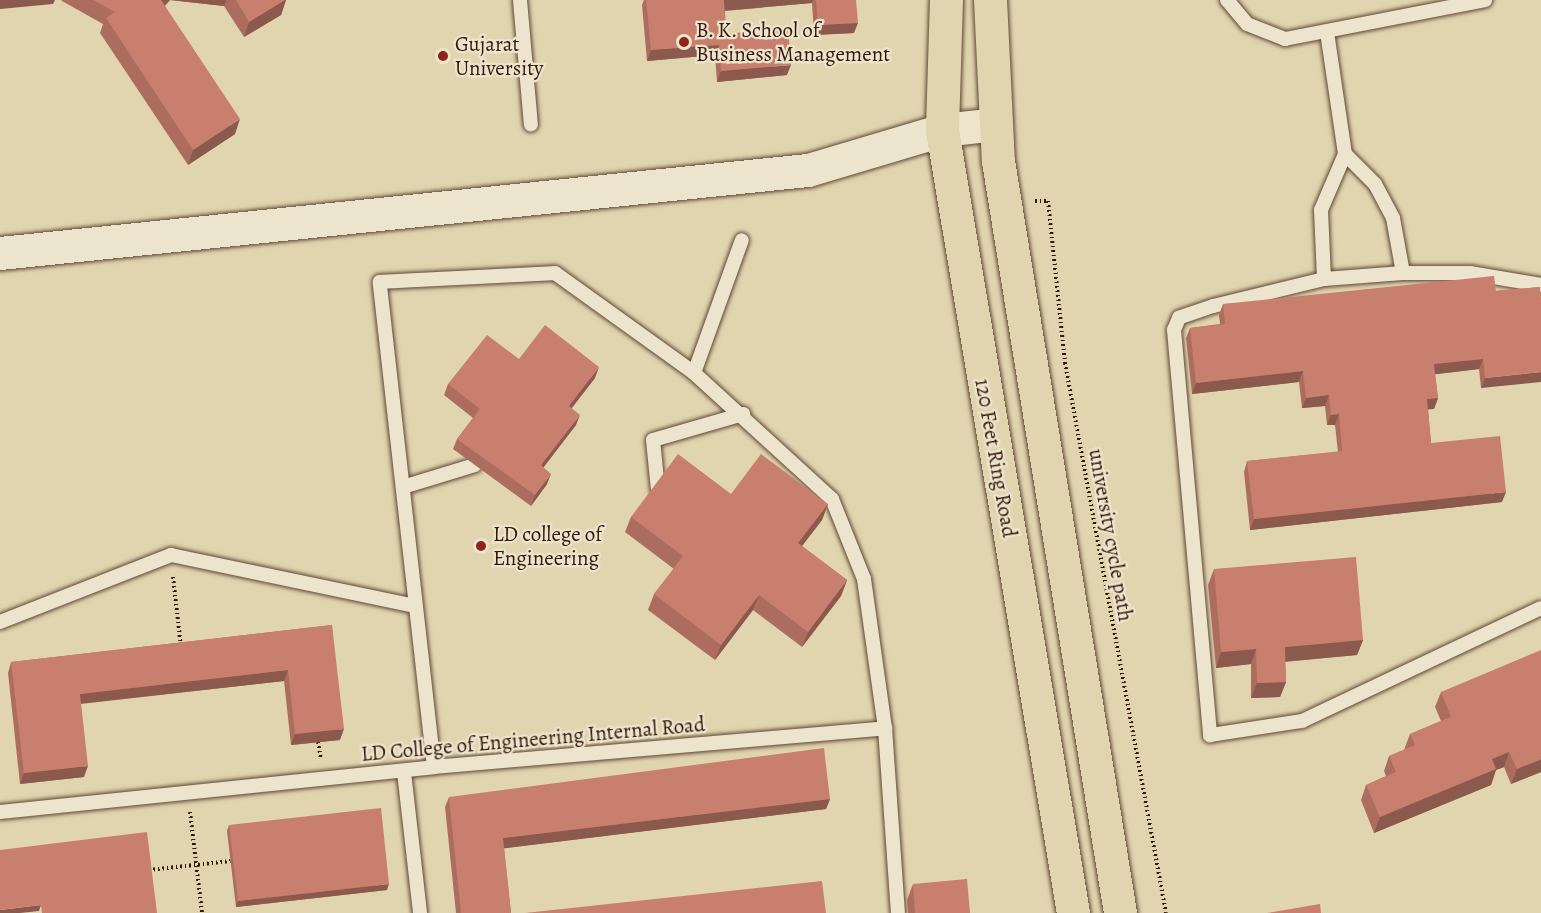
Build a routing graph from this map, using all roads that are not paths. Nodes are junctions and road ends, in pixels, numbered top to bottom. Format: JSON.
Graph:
{"nodes":[{"id":1,"x":520,"y":0,"type":"edge"},
{"id":2,"x":946,"y":0,"type":"edge"},
{"id":3,"x":990,"y":0,"type":"edge"},
{"id":4,"x":1227,"y":0,"type":"edge"},
{"id":5,"x":1485,"y":0,"type":"edge"},
{"id":6,"x":1327,"y":32,"type":"junction"},
{"id":7,"x":996,"y":124,"type":"junction"},
{"id":8,"x":531,"y":125,"type":"dead end"},
{"id":9,"x":942,"y":129,"type":"junction"},
{"id":10,"x":1345,"y":154,"type":"junction"},
{"id":11,"x":742,"y":240,"type":"dead end"},
{"id":12,"x":0,"y":253,"type":"edge"},
{"id":13,"x":1403,"y":273,"type":"junction"},
{"id":14,"x":1324,"y":279,"type":"junction"},
{"id":15,"x":1541,"y":285,"type":"edge"},
{"id":16,"x":694,"y":373,"type":"junction"},
{"id":17,"x":743,"y":414,"type":"junction"},
{"id":18,"x":475,"y":465,"type":"edge"},
{"id":19,"x":403,"y":487,"type":"junction"},
{"id":20,"x":658,"y":490,"type":"edge"},
{"id":21,"x":416,"y":606,"type":"junction"},
{"id":22,"x":1541,"y":608,"type":"edge"},
{"id":23,"x":0,"y":622,"type":"edge"},
{"id":24,"x":885,"y":728,"type":"junction"},
{"id":25,"x":434,"y":767,"type":"junction"},
{"id":26,"x":404,"y":772,"type":"junction"},
{"id":27,"x":0,"y":812,"type":"edge"},
{"id":28,"x":420,"y":913,"type":"edge"},
{"id":29,"x":898,"y":913,"type":"edge"},
{"id":30,"x":1073,"y":913,"type":"edge"},
{"id":31,"x":1120,"y":913,"type":"edge"}],
"edges":[{"from":1,"to":8,"type":"lane"},
{"from":2,"to":9,"type":"main road","name":"120 Feet Ring Road"},
{"from":3,"to":7,"type":"main road"},
{"from":4,"to":6,"type":"lane"},
{"from":5,"to":6,"type":"lane"},
{"from":6,"to":10,"type":"lane"},
{"from":7,"to":9,"type":"street"},
{"from":7,"to":31,"type":"main road"},
{"from":9,"to":12,"type":"street"},
{"from":9,"to":30,"type":"main road","name":"120 Feet Ring Road"},
{"from":10,"to":13,"type":"lane"},
{"from":10,"to":14,"type":"lane"},
{"from":11,"to":16,"type":"lane"},
{"from":13,"to":14,"type":"lane"},
{"from":13,"to":15,"type":"lane"},
{"from":14,"to":22,"type":"lane"},
{"from":16,"to":17,"type":"lane"},
{"from":16,"to":19,"type":"lane"},
{"from":17,"to":20,"type":"lane"},
{"from":17,"to":24,"type":"lane"},
{"from":18,"to":19,"type":"lane"},
{"from":19,"to":21,"type":"lane"},
{"from":21,"to":23,"type":"lane"},
{"from":21,"to":25,"type":"lane"},
{"from":24,"to":25,"type":"lane","name":"LD College of Engineering Internal Road"},
{"from":24,"to":29,"type":"lane"},
{"from":25,"to":26,"type":"lane","name":"LD College of Engineering Internal Road"},
{"from":26,"to":27,"type":"lane","name":"LD College of Engineering Internal Road"},
{"from":26,"to":28,"type":"lane"}]}
